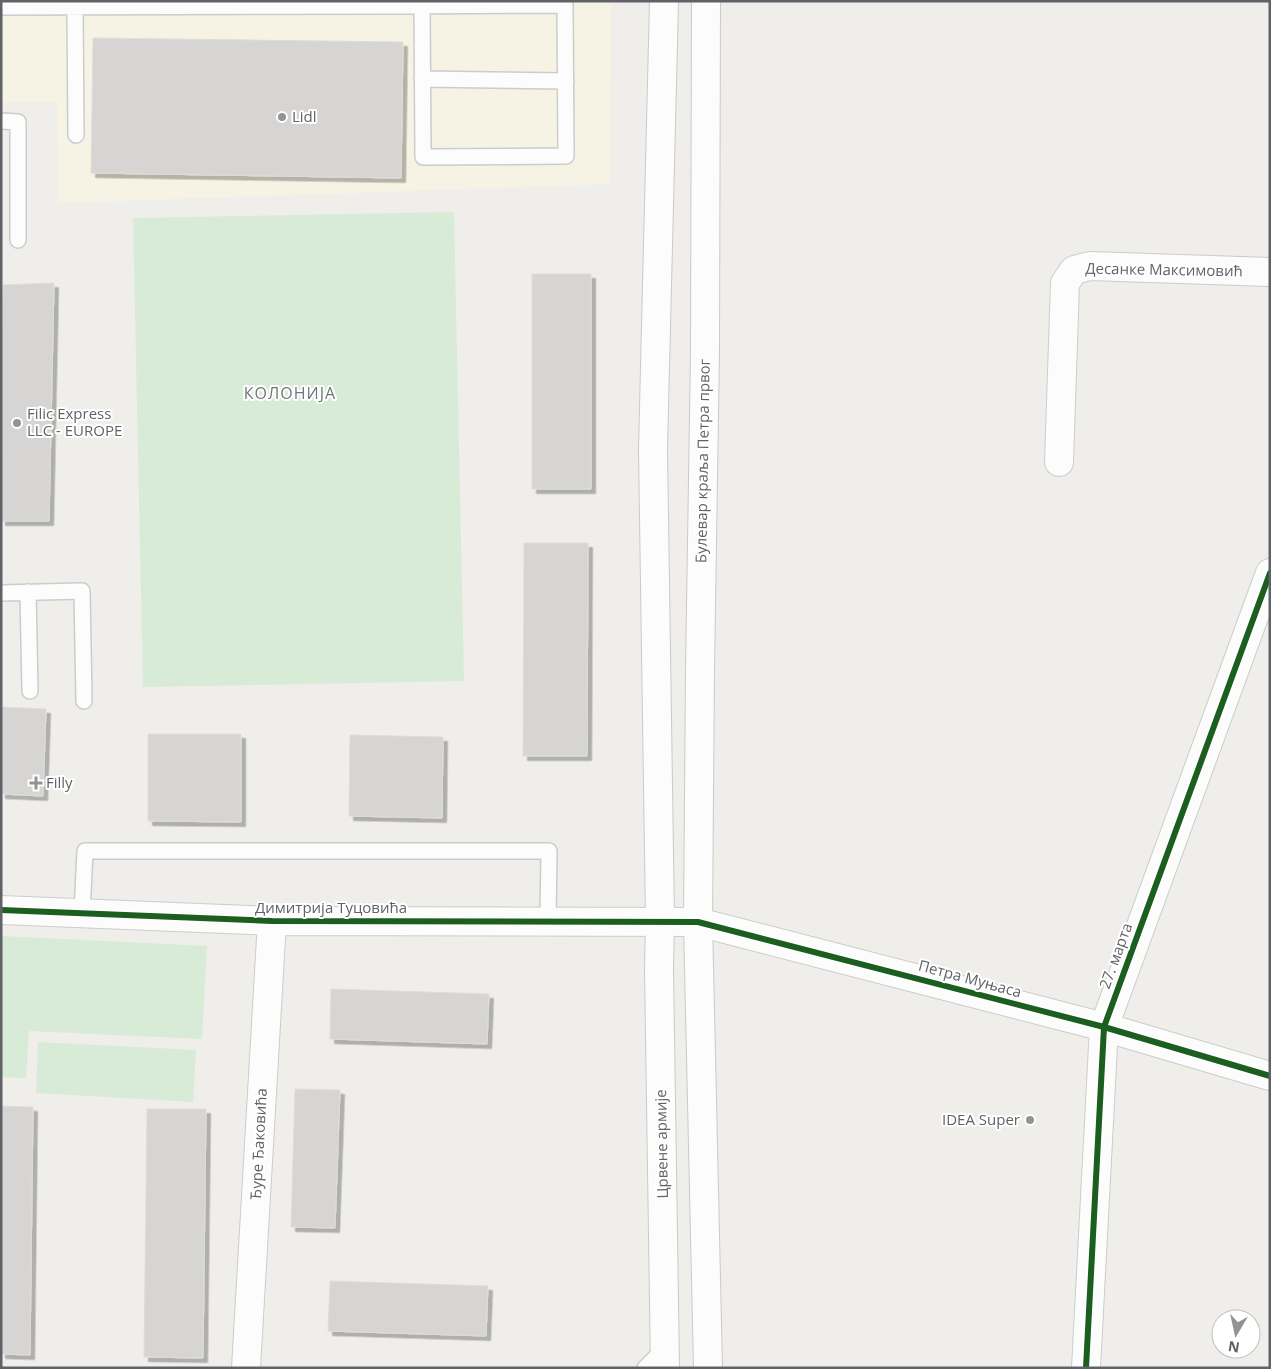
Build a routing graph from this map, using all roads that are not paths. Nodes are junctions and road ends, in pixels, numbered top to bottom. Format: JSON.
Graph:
{"nodes":[{"id":1,"x":664,"y":1,"type":"edge"},
{"id":2,"x":706,"y":1,"type":"edge"},
{"id":3,"x":422,"y":4,"type":"edge"},
{"id":4,"x":1,"y":7,"type":"edge"},
{"id":5,"x":75,"y":7,"type":"junction"},
{"id":6,"x":422,"y":79,"type":"junction"},
{"id":7,"x":566,"y":81,"type":"junction"},
{"id":8,"x":1,"y":121,"type":"edge"},
{"id":9,"x":76,"y":136,"type":"dead end"},
{"id":10,"x":18,"y":240,"type":"dead end"},
{"id":11,"x":1270,"y":272,"type":"edge"},
{"id":12,"x":1059,"y":462,"type":"dead end"},
{"id":13,"x":1270,"y":573,"type":"edge"},
{"id":14,"x":28,"y":592,"type":"junction"},
{"id":15,"x":1,"y":593,"type":"edge"},
{"id":16,"x":30,"y":691,"type":"dead end"},
{"id":17,"x":84,"y":701,"type":"dead end"},
{"id":18,"x":1,"y":910,"type":"edge"},
{"id":19,"x":82,"y":913,"type":"junction"},
{"id":20,"x":660,"y":920,"type":"junction"},
{"id":21,"x":272,"y":921,"type":"junction"},
{"id":22,"x":548,"y":921,"type":"junction"},
{"id":23,"x":698,"y":922,"type":"junction"},
{"id":24,"x":1104,"y":1027,"type":"junction"},
{"id":25,"x":1270,"y":1076,"type":"edge"},
{"id":26,"x":665,"y":1358,"type":"edge"},
{"id":27,"x":246,"y":1368,"type":"edge"},
{"id":28,"x":645,"y":1368,"type":"edge"},
{"id":29,"x":708,"y":1368,"type":"edge"},
{"id":30,"x":1086,"y":1368,"type":"edge"}],
"edges":[{"from":1,"to":20,"type":"street"},
{"from":2,"to":23,"type":"street","name":"Булевар краља Петра првог"},
{"from":3,"to":5,"type":"lane"},
{"from":3,"to":6,"type":"lane"},
{"from":3,"to":7,"type":"lane"},
{"from":4,"to":5,"type":"lane"},
{"from":5,"to":9,"type":"lane"},
{"from":6,"to":7,"type":"lane"},
{"from":6,"to":7,"type":"lane"},
{"from":8,"to":10,"type":"lane"},
{"from":11,"to":12,"type":"street","name":"Десанке Максимовић"},
{"from":13,"to":24,"type":"street","name":"27. марта"},
{"from":14,"to":15,"type":"lane"},
{"from":14,"to":16,"type":"lane"},
{"from":14,"to":17,"type":"lane"},
{"from":18,"to":19,"type":"street","name":"Димитрија Туцовића"},
{"from":19,"to":21,"type":"street","name":"Димитрија Туцовића"},
{"from":19,"to":22,"type":"lane"},
{"from":20,"to":22,"type":"street","name":"Димитрија Туцовића"},
{"from":20,"to":23,"type":"street","name":"Петра Муњаса"},
{"from":20,"to":26,"type":"street","name":"Црвене армије"},
{"from":21,"to":22,"type":"street","name":"Димитрија Туцовића"},
{"from":21,"to":27,"type":"street","name":"Ђуре Ђаковића"},
{"from":23,"to":24,"type":"street","name":"Петра Муњаса"},
{"from":23,"to":29,"type":"street"},
{"from":24,"to":25,"type":"street","name":"Петра Муњаса"},
{"from":24,"to":30,"type":"street","name":"27. марта"},
{"from":26,"to":28,"type":"lane"}]}
